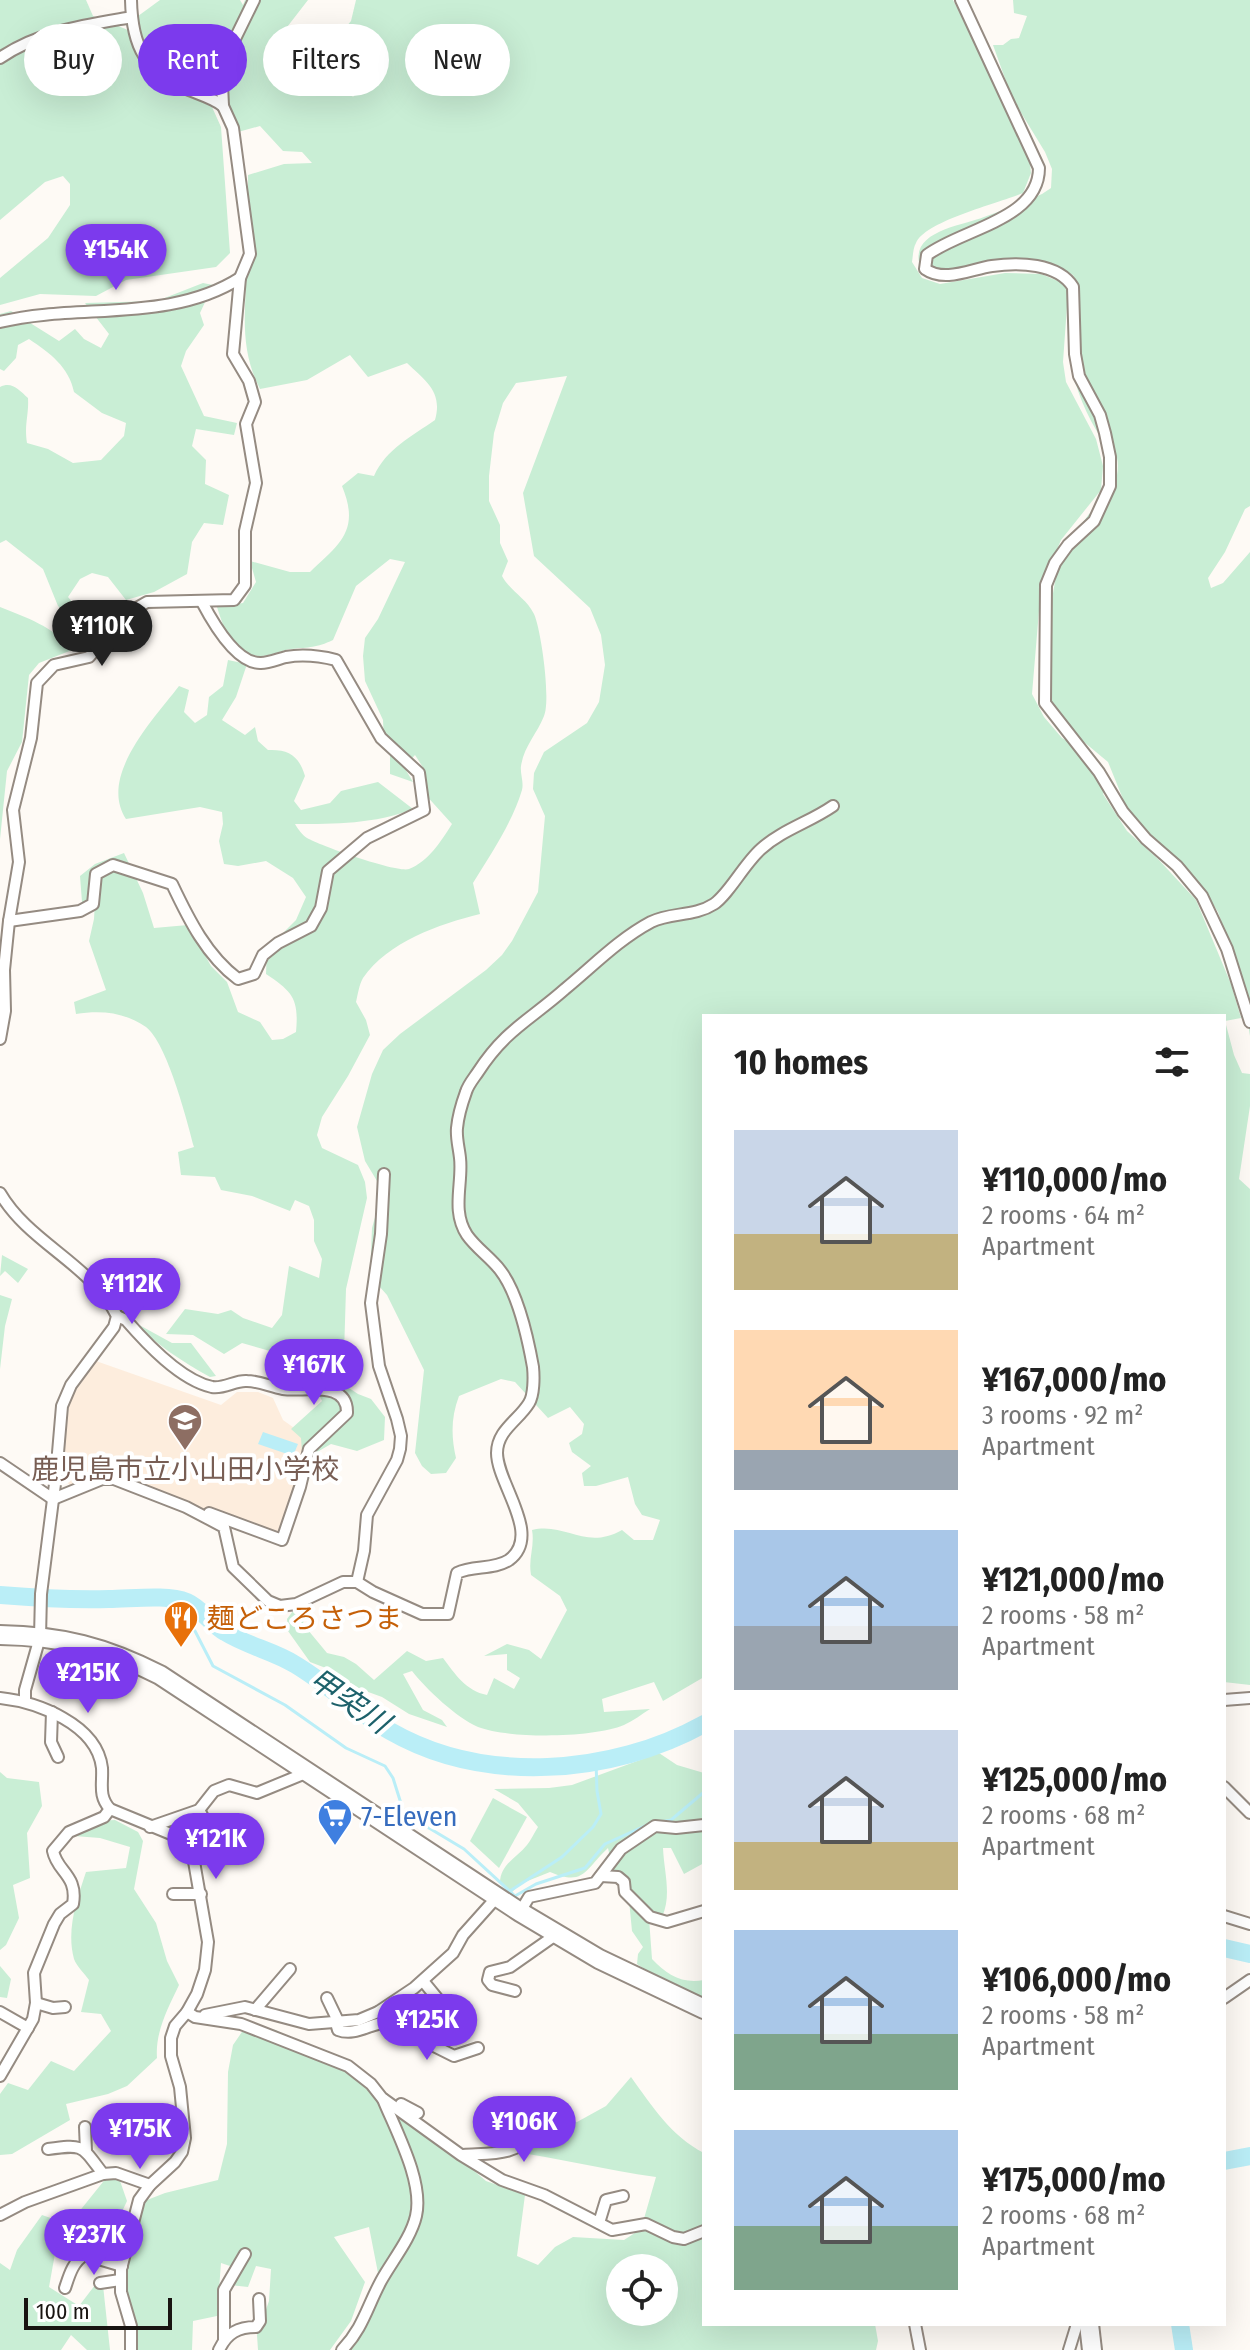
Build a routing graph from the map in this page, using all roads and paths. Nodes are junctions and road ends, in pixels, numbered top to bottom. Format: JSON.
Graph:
{"nodes":[{"id":1,"x":131,"y":0,"type":"edge"},
{"id":2,"x":254,"y":0,"type":"edge"},
{"id":3,"x":961,"y":0,"type":"edge"},
{"id":4,"x":132,"y":17,"type":"junction"},
{"id":5,"x":0,"y":58,"type":"edge"},
{"id":6,"x":223,"y":106,"type":"junction"},
{"id":7,"x":240,"y":278,"type":"junction"},
{"id":8,"x":0,"y":322,"type":"edge"},
{"id":9,"x":202,"y":602,"type":"junction"},
{"id":10,"x":833,"y":806,"type":"dead end"},
{"id":11,"x":9,"y":921,"type":"junction"},
{"id":12,"x":1250,"y":1022,"type":"edge"},
{"id":13,"x":0,"y":1039,"type":"edge"},
{"id":14,"x":384,"y":1174,"type":"dead end"},
{"id":15,"x":0,"y":1193,"type":"edge"},
{"id":16,"x":117,"y":1316,"type":"junction"},
{"id":17,"x":0,"y":1463,"type":"edge"},
{"id":18,"x":53,"y":1499,"type":"junction"},
{"id":19,"x":186,"y":1507,"type":"junction"},
{"id":20,"x":357,"y":1582,"type":"junction"},
{"id":21,"x":0,"y":1635,"type":"edge"},
{"id":22,"x":40,"y":1637,"type":"junction"},
{"id":23,"x":0,"y":1698,"type":"edge"},
{"id":24,"x":1250,"y":1698,"type":"edge"},
{"id":25,"x":1226,"y":1700,"type":"edge"},
{"id":26,"x":25,"y":1701,"type":"junction"},
{"id":27,"x":52,"y":1712,"type":"junction"},
{"id":28,"x":50,"y":1733,"type":"junction"},
{"id":29,"x":45,"y":1745,"type":"dead end"},
{"id":30,"x":58,"y":1757,"type":"dead end"},
{"id":31,"x":308,"y":1772,"type":"junction"},
{"id":32,"x":1226,"y":1789,"type":"edge"},
{"id":33,"x":110,"y":1809,"type":"junction"},
{"id":34,"x":199,"y":1810,"type":"junction"},
{"id":35,"x":1250,"y":1813,"type":"edge"},
{"id":36,"x":242,"y":1824,"type":"dead end"},
{"id":37,"x":702,"y":1825,"type":"edge"},
{"id":38,"x":150,"y":1827,"type":"junction"},
{"id":39,"x":601,"y":1876,"type":"junction"},
{"id":40,"x":179,"y":1890,"type":"dead end"},
{"id":41,"x":201,"y":1894,"type":"junction"},
{"id":42,"x":497,"y":1897,"type":"junction"},
{"id":43,"x":520,"y":1912,"type":"junction"},
{"id":44,"x":702,"y":1912,"type":"edge"},
{"id":45,"x":1226,"y":1917,"type":"edge"},
{"id":46,"x":1250,"y":1924,"type":"edge"},
{"id":47,"x":557,"y":1934,"type":"junction"},
{"id":48,"x":290,"y":1969,"type":"dead end"},
{"id":49,"x":1250,"y":1980,"type":"edge"},
{"id":50,"x":423,"y":1981,"type":"junction"},
{"id":51,"x":515,"y":1991,"type":"dead end"},
{"id":52,"x":1226,"y":1997,"type":"edge"},
{"id":53,"x":327,"y":1998,"type":"dead end"},
{"id":54,"x":36,"y":2003,"type":"junction"},
{"id":55,"x":65,"y":2007,"type":"dead end"},
{"id":56,"x":702,"y":2008,"type":"edge"},
{"id":57,"x":255,"y":2010,"type":"junction"},
{"id":58,"x":0,"y":2012,"type":"edge"},
{"id":59,"x":378,"y":2012,"type":"junction"},
{"id":60,"x":191,"y":2014,"type":"junction"},
{"id":61,"x":455,"y":2020,"type":"dead end"},
{"id":62,"x":337,"y":2023,"type":"junction"},
{"id":63,"x":392,"y":2025,"type":"dead end"},
{"id":64,"x":28,"y":2028,"type":"junction"},
{"id":65,"x":478,"y":2048,"type":"dead end"},
{"id":66,"x":0,"y":2050,"type":"edge"},
{"id":67,"x":7,"y":2065,"type":"junction"},
{"id":68,"x":0,"y":2076,"type":"edge"},
{"id":69,"x":387,"y":2100,"type":"junction"},
{"id":70,"x":418,"y":2113,"type":"dead end"},
{"id":71,"x":538,"y":2118,"type":"dead end"},
{"id":72,"x":85,"y":2127,"type":"dead end"},
{"id":73,"x":48,"y":2149,"type":"dead end"},
{"id":74,"x":86,"y":2151,"type":"junction"},
{"id":75,"x":461,"y":2155,"type":"junction"},
{"id":76,"x":103,"y":2174,"type":"junction"},
{"id":77,"x":150,"y":2185,"type":"junction"},
{"id":78,"x":594,"y":2193,"type":"dead end"},
{"id":79,"x":623,"y":2196,"type":"dead end"},
{"id":80,"x":0,"y":2215,"type":"edge"},
{"id":81,"x":597,"y":2222,"type":"junction"},
{"id":82,"x":702,"y":2232,"type":"edge"},
{"id":83,"x":245,"y":2254,"type":"dead end"},
{"id":84,"x":122,"y":2266,"type":"junction"},
{"id":85,"x":120,"y":2280,"type":"junction"},
{"id":86,"x":100,"y":2283,"type":"dead end"},
{"id":87,"x":65,"y":2288,"type":"dead end"},
{"id":88,"x":259,"y":2299,"type":"dead end"},
{"id":89,"x":915,"y":2326,"type":"edge"},
{"id":90,"x":1076,"y":2326,"type":"edge"},
{"id":91,"x":1089,"y":2326,"type":"edge"},
{"id":92,"x":224,"y":2339,"type":"junction"},
{"id":93,"x":131,"y":2350,"type":"edge"},
{"id":94,"x":219,"y":2350,"type":"edge"},
{"id":95,"x":342,"y":2350,"type":"edge"},
{"id":96,"x":920,"y":2350,"type":"edge"},
{"id":97,"x":1069,"y":2350,"type":"edge"},
{"id":98,"x":1092,"y":2350,"type":"edge"}],
"edges":[{"from":1,"to":4,"type":"street"},
{"from":2,"to":6,"type":"street"},
{"from":3,"to":12,"type":"street"},
{"from":4,"to":5,"type":"street"},
{"from":4,"to":6,"type":"street"},
{"from":6,"to":7,"type":"street"},
{"from":7,"to":8,"type":"street"},
{"from":7,"to":9,"type":"street"},
{"from":9,"to":11,"type":"street"},
{"from":9,"to":11,"type":"street"},
{"from":10,"to":20,"type":"street"},
{"from":11,"to":13,"type":"street"},
{"from":14,"to":20,"type":"street"},
{"from":15,"to":16,"type":"street"},
{"from":16,"to":18,"type":"street"},
{"from":16,"to":19,"type":"street"},
{"from":17,"to":18,"type":"street"},
{"from":18,"to":19,"type":"street"},
{"from":18,"to":22,"type":"street"},
{"from":19,"to":20,"type":"street"},
{"from":21,"to":22,"type":"highway"},
{"from":22,"to":26,"type":"street"},
{"from":22,"to":31,"type":"highway"},
{"from":23,"to":26,"type":"street"},
{"from":24,"to":25,"type":"street"},
{"from":26,"to":27,"type":"street"},
{"from":27,"to":28,"type":"street"},
{"from":27,"to":33,"type":"street"},
{"from":28,"to":29,"type":"street"},
{"from":28,"to":30,"type":"street"},
{"from":31,"to":34,"type":"street"},
{"from":31,"to":42,"type":"highway"},
{"from":32,"to":35,"type":"street"},
{"from":33,"to":38,"type":"street"},
{"from":33,"to":54,"type":"street"},
{"from":34,"to":36,"type":"street"},
{"from":34,"to":38,"type":"street"},
{"from":37,"to":39,"type":"street"},
{"from":38,"to":41,"type":"street"},
{"from":39,"to":43,"type":"street"},
{"from":39,"to":44,"type":"street"},
{"from":40,"to":41,"type":"street"},
{"from":41,"to":60,"type":"street"},
{"from":42,"to":43,"type":"highway"},
{"from":42,"to":50,"type":"street"},
{"from":43,"to":47,"type":"highway"},
{"from":45,"to":46,"type":"street"},
{"from":47,"to":51,"type":"street"},
{"from":47,"to":56,"type":"highway"},
{"from":48,"to":57,"type":"street"},
{"from":49,"to":52,"type":"street"},
{"from":50,"to":59,"type":"street"},
{"from":50,"to":61,"type":"street"},
{"from":53,"to":62,"type":"street"},
{"from":54,"to":55,"type":"street"},
{"from":54,"to":64,"type":"street"},
{"from":57,"to":60,"type":"street"},
{"from":57,"to":62,"type":"street"},
{"from":58,"to":64,"type":"street"},
{"from":59,"to":62,"type":"street"},
{"from":59,"to":65,"type":"street"},
{"from":60,"to":69,"type":"street"},
{"from":60,"to":77,"type":"street"},
{"from":62,"to":63,"type":"street"},
{"from":64,"to":67,"type":"street"},
{"from":66,"to":67,"type":"street"},
{"from":67,"to":68,"type":"street"},
{"from":69,"to":70,"type":"street"},
{"from":69,"to":75,"type":"street"},
{"from":69,"to":95,"type":"street"},
{"from":71,"to":75,"type":"street"},
{"from":72,"to":74,"type":"street"},
{"from":73,"to":74,"type":"street"},
{"from":74,"to":76,"type":"street"},
{"from":75,"to":81,"type":"street"},
{"from":76,"to":77,"type":"street"},
{"from":76,"to":80,"type":"street"},
{"from":77,"to":84,"type":"street"},
{"from":78,"to":81,"type":"street"},
{"from":79,"to":81,"type":"street"},
{"from":81,"to":82,"type":"street"},
{"from":83,"to":92,"type":"street"},
{"from":84,"to":85,"type":"street"},
{"from":84,"to":87,"type":"street"},
{"from":85,"to":86,"type":"street"},
{"from":85,"to":93,"type":"street"},
{"from":88,"to":92,"type":"street"},
{"from":89,"to":96,"type":"street"},
{"from":90,"to":97,"type":"street"},
{"from":91,"to":98,"type":"highway"},
{"from":92,"to":94,"type":"street"}]}
